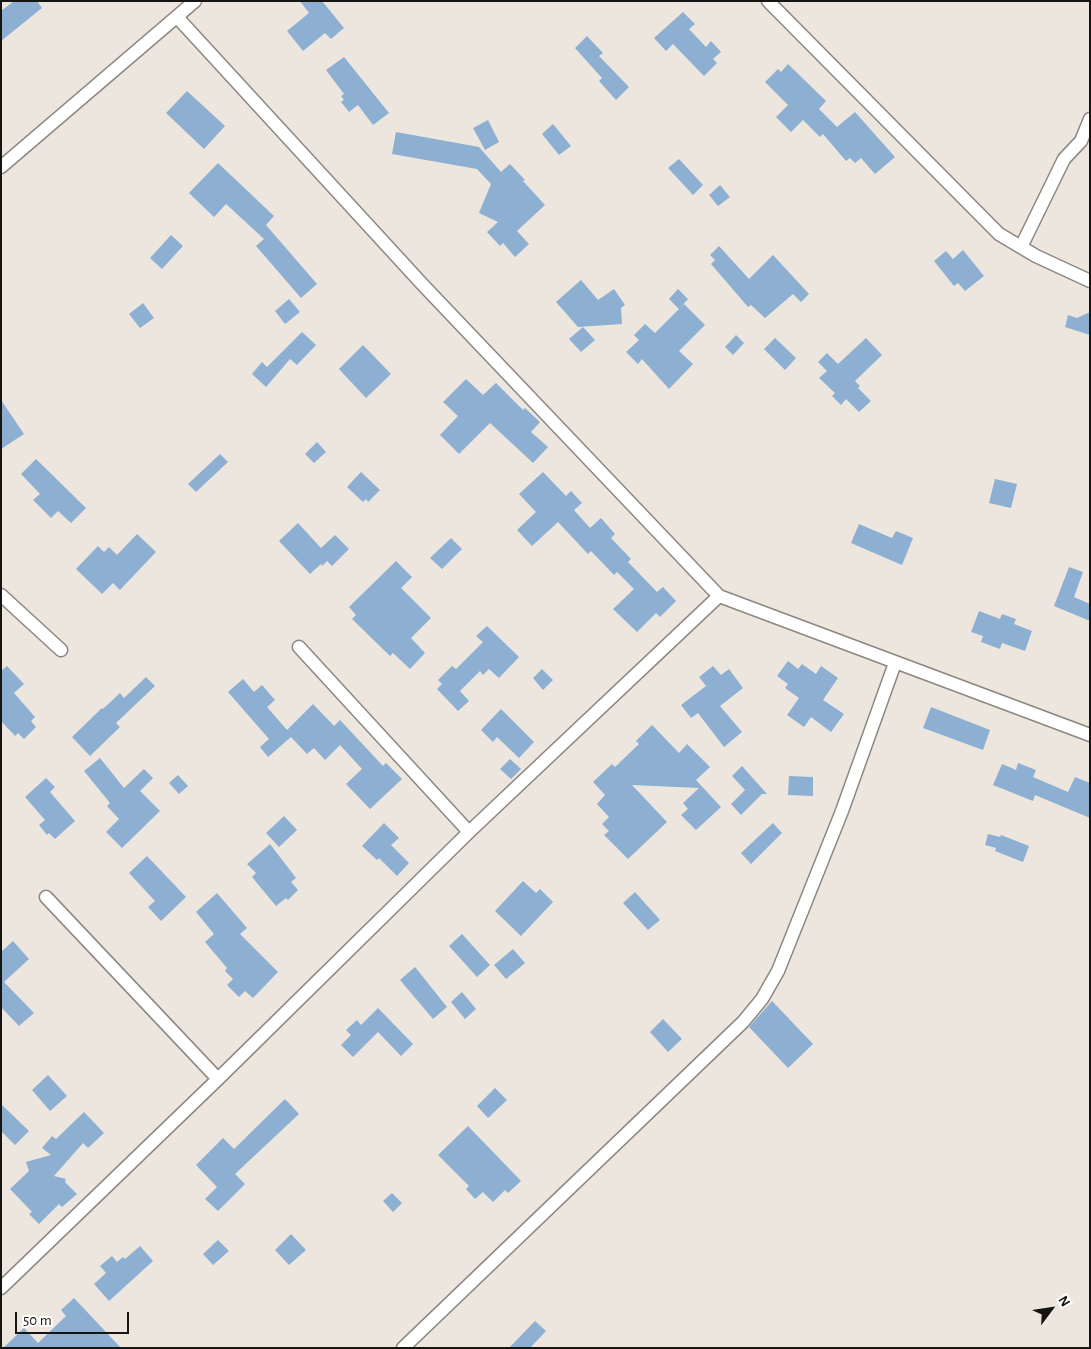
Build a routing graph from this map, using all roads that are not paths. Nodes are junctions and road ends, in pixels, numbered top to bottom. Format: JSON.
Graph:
{"nodes":[{"id":1,"x":195,"y":1,"type":"edge"},
{"id":2,"x":768,"y":1,"type":"edge"},
{"id":3,"x":177,"y":18,"type":"junction"},
{"id":4,"x":1090,"y":119,"type":"edge"},
{"id":5,"x":1,"y":167,"type":"edge"},
{"id":6,"x":1021,"y":247,"type":"junction"},
{"id":7,"x":1090,"y":281,"type":"edge"},
{"id":8,"x":1,"y":595,"type":"edge"},
{"id":9,"x":719,"y":596,"type":"junction"},
{"id":10,"x":299,"y":647,"type":"dead end"},
{"id":11,"x":61,"y":650,"type":"dead end"},
{"id":12,"x":896,"y":663,"type":"junction"},
{"id":13,"x":1090,"y":735,"type":"edge"},
{"id":14,"x":469,"y":832,"type":"junction"},
{"id":15,"x":46,"y":897,"type":"dead end"},
{"id":16,"x":218,"y":1079,"type":"junction"},
{"id":17,"x":1,"y":1288,"type":"edge"},
{"id":18,"x":404,"y":1348,"type":"edge"}],
"edges":[{"from":1,"to":3,"type":"street"},
{"from":2,"to":6,"type":"street"},
{"from":3,"to":5,"type":"street"},
{"from":3,"to":9,"type":"street"},
{"from":4,"to":6,"type":"street"},
{"from":6,"to":7,"type":"street"},
{"from":8,"to":11,"type":"street"},
{"from":9,"to":12,"type":"street"},
{"from":9,"to":14,"type":"street"},
{"from":10,"to":14,"type":"street"},
{"from":12,"to":13,"type":"street"},
{"from":12,"to":18,"type":"street"},
{"from":14,"to":16,"type":"street"},
{"from":15,"to":16,"type":"street"},
{"from":16,"to":17,"type":"street"}]}
